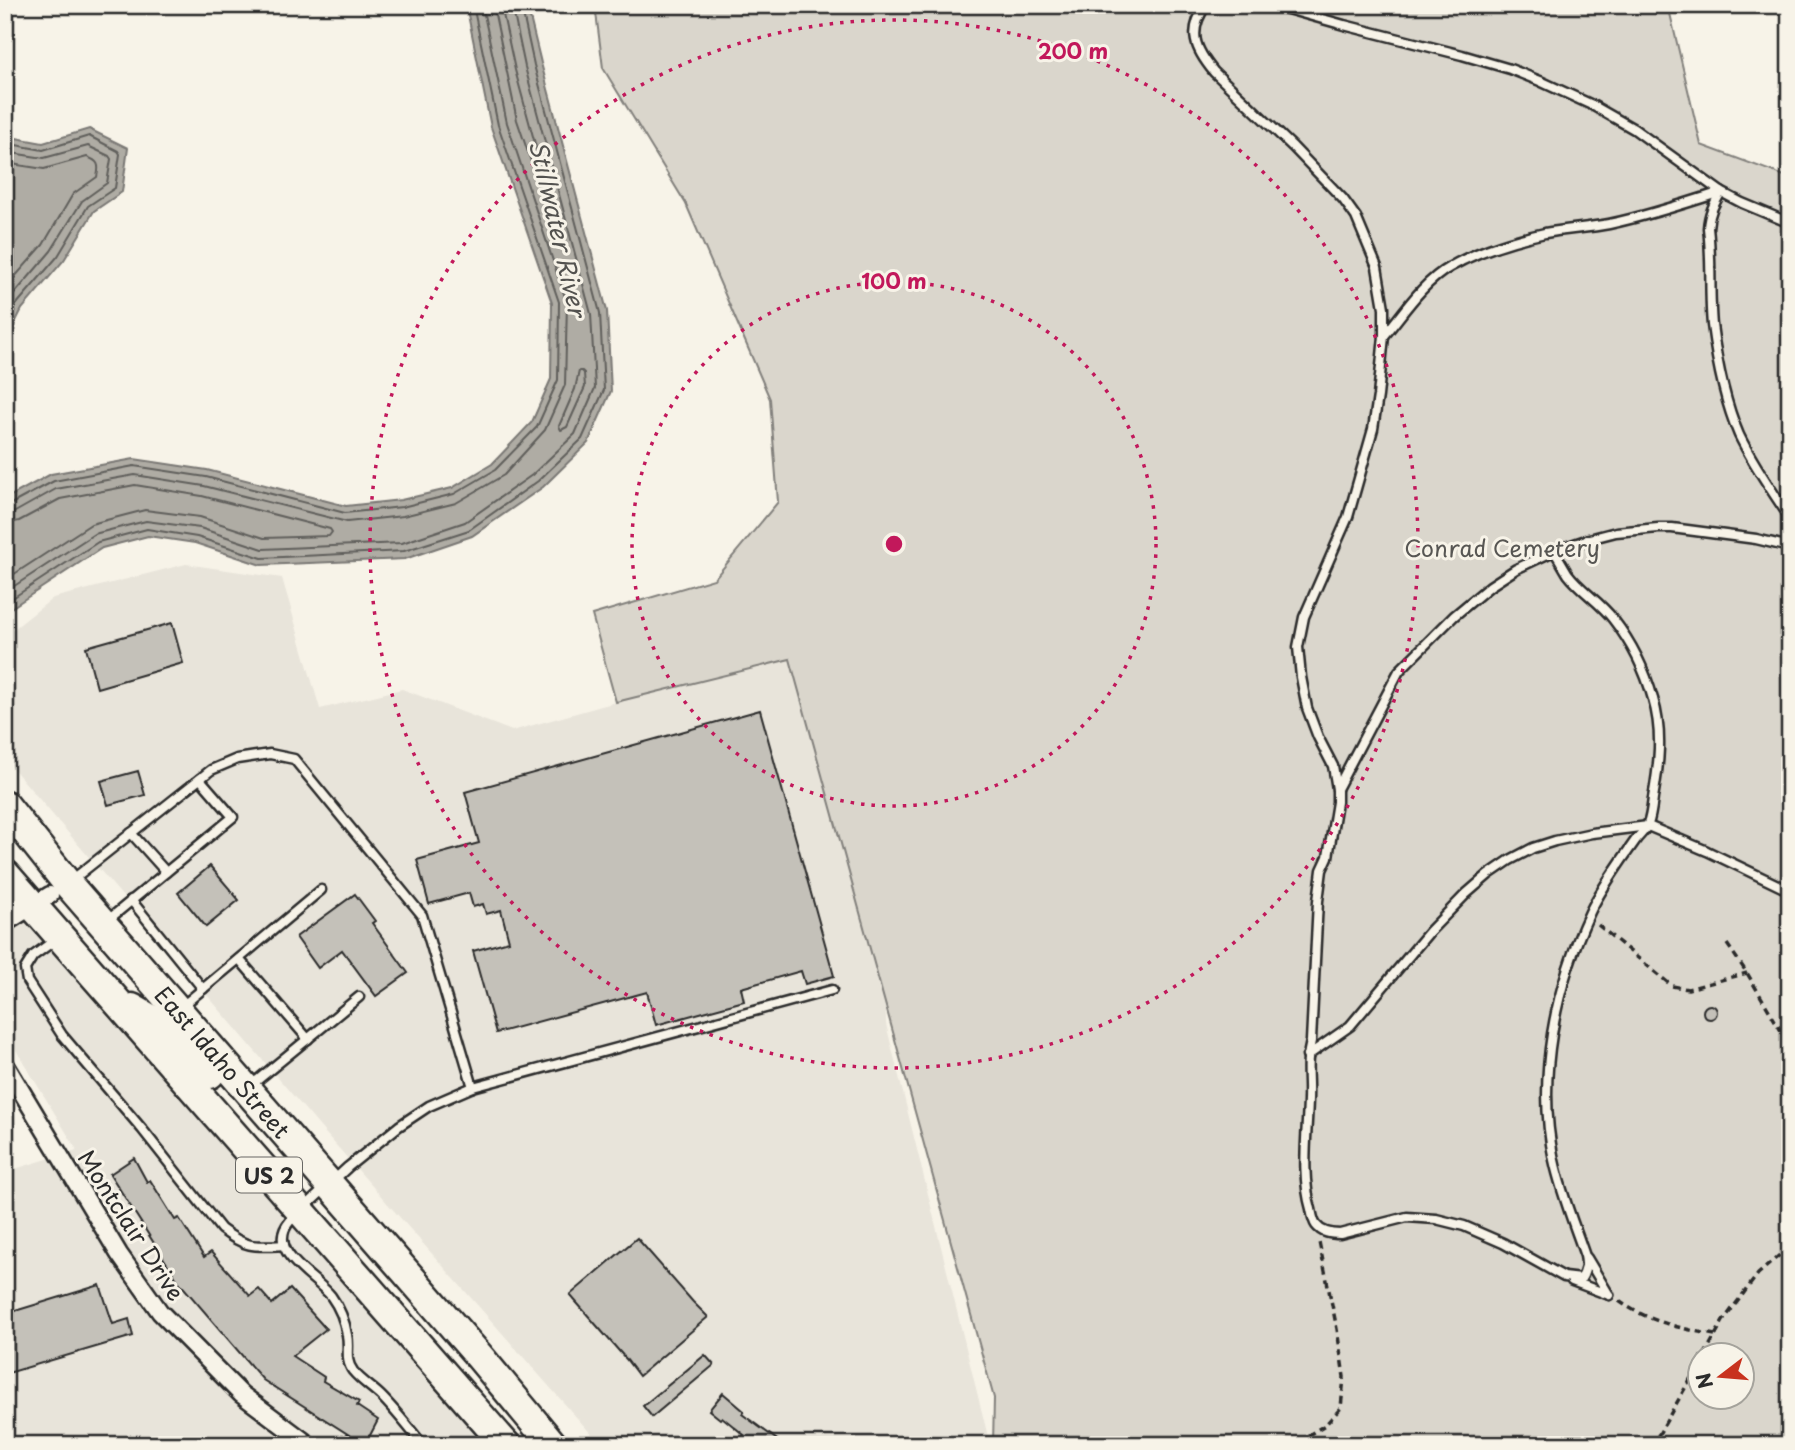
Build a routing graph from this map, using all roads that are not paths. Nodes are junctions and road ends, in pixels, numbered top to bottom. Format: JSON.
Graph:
{"nodes":[{"id":1,"x":1206,"y":5,"type":"edge"},
{"id":2,"x":1273,"y":5,"type":"edge"},
{"id":3,"x":1721,"y":192,"type":"junction"},
{"id":4,"x":1790,"y":223,"type":"edge"},
{"id":5,"x":1384,"y":336,"type":"junction"},
{"id":6,"x":1790,"y":518,"type":"edge"},
{"id":7,"x":1790,"y":547,"type":"edge"},
{"id":8,"x":1555,"y":551,"type":"junction"},
{"id":9,"x":200,"y":779,"type":"junction"},
{"id":10,"x":1337,"y":789,"type":"junction"},
{"id":11,"x":5,"y":804,"type":"edge"},
{"id":12,"x":1648,"y":826,"type":"junction"},
{"id":13,"x":5,"y":827,"type":"edge"},
{"id":14,"x":131,"y":833,"type":"junction"},
{"id":15,"x":166,"y":872,"type":"junction"},
{"id":16,"x":5,"y":874,"type":"edge"},
{"id":17,"x":321,"y":890,"type":"dead end"},
{"id":18,"x":1790,"y":891,"type":"edge"},
{"id":19,"x":50,"y":895,"type":"junction"},
{"id":20,"x":131,"y":900,"type":"junction"},
{"id":21,"x":5,"y":923,"type":"edge"},
{"id":22,"x":103,"y":925,"type":"junction"},
{"id":23,"x":59,"y":937,"type":"junction"},
{"id":24,"x":239,"y":959,"type":"junction"},
{"id":25,"x":204,"y":989,"type":"junction"},
{"id":26,"x":832,"y":990,"type":"dead end"},
{"id":27,"x":359,"y":997,"type":"dead end"},
{"id":28,"x":114,"y":999,"type":"junction"},
{"id":29,"x":178,"y":1010,"type":"junction"},
{"id":30,"x":308,"y":1039,"type":"junction"},
{"id":31,"x":1307,"y":1056,"type":"junction"},
{"id":32,"x":5,"y":1064,"type":"edge"},
{"id":33,"x":473,"y":1087,"type":"junction"},
{"id":34,"x":247,"y":1089,"type":"junction"},
{"id":35,"x":330,"y":1184,"type":"junction"},
{"id":36,"x":300,"y":1210,"type":"junction"},
{"id":37,"x":284,"y":1244,"type":"junction"},
{"id":38,"x":1585,"y":1255,"type":"junction"},
{"id":39,"x":1564,"y":1278,"type":"junction"},
{"id":40,"x":309,"y":1445,"type":"edge"},
{"id":41,"x":423,"y":1445,"type":"edge"},
{"id":42,"x":506,"y":1445,"type":"edge"},
{"id":43,"x":553,"y":1445,"type":"edge"}],
"edges":[{"from":1,"to":5,"type":"lane"},
{"from":2,"to":3,"type":"lane"},
{"from":3,"to":4,"type":"lane"},
{"from":3,"to":5,"type":"lane"},
{"from":3,"to":6,"type":"lane"},
{"from":5,"to":10,"type":"lane"},
{"from":7,"to":8,"type":"lane"},
{"from":8,"to":10,"type":"lane"},
{"from":8,"to":12,"type":"lane"},
{"from":9,"to":14,"type":"lane"},
{"from":9,"to":15,"type":"lane"},
{"from":9,"to":33,"type":"lane"},
{"from":10,"to":31,"type":"lane"},
{"from":11,"to":19,"type":"highway","name":"East Idaho Street","number":"US 2"},
{"from":12,"to":18,"type":"lane"},
{"from":12,"to":31,"type":"lane"},
{"from":12,"to":38,"type":"lane"},
{"from":13,"to":19,"type":"highway"},
{"from":14,"to":15,"type":"lane"},
{"from":14,"to":19,"type":"lane"},
{"from":15,"to":20,"type":"lane"},
{"from":16,"to":19,"type":"highway","name":"East Idaho Street","number":"US 2"},
{"from":17,"to":24,"type":"lane"},
{"from":19,"to":21,"type":"street"},
{"from":19,"to":22,"type":"highway","name":"East Idaho Street","number":"US 2"},
{"from":19,"to":23,"type":"highway","name":"East Idaho Street","number":"US 2"},
{"from":20,"to":22,"type":"lane"},
{"from":20,"to":25,"type":"lane"},
{"from":22,"to":29,"type":"highway","name":"East Idaho Street","number":"US 2"},
{"from":23,"to":28,"type":"highway","name":"East Idaho Street","number":"US 2"},
{"from":23,"to":37,"type":"lane"},
{"from":24,"to":25,"type":"lane"},
{"from":24,"to":30,"type":"lane"},
{"from":25,"to":29,"type":"lane"},
{"from":26,"to":33,"type":"lane"},
{"from":27,"to":30,"type":"lane"},
{"from":28,"to":35,"type":"highway"},
{"from":28,"to":36,"type":"highway","name":"East Idaho Street","number":"US 2"},
{"from":29,"to":34,"type":"highway","name":"East Idaho Street","number":"US 2"},
{"from":30,"to":34,"type":"lane"},
{"from":31,"to":39,"type":"lane"},
{"from":32,"to":40,"type":"street","name":"Montclair Drive"},
{"from":33,"to":35,"type":"lane"},
{"from":34,"to":35,"type":"highway","name":"East Idaho Street","number":"US 2"},
{"from":35,"to":36,"type":"lane"},
{"from":35,"to":43,"type":"highway","name":"East Idaho Street","number":"US 2"},
{"from":36,"to":37,"type":"lane"},
{"from":36,"to":42,"type":"highway","name":"East Idaho Street","number":"US 2"},
{"from":37,"to":41,"type":"lane"},
{"from":38,"to":39,"type":"lane"},
{"from":38,"to":39,"type":"lane"}]}
